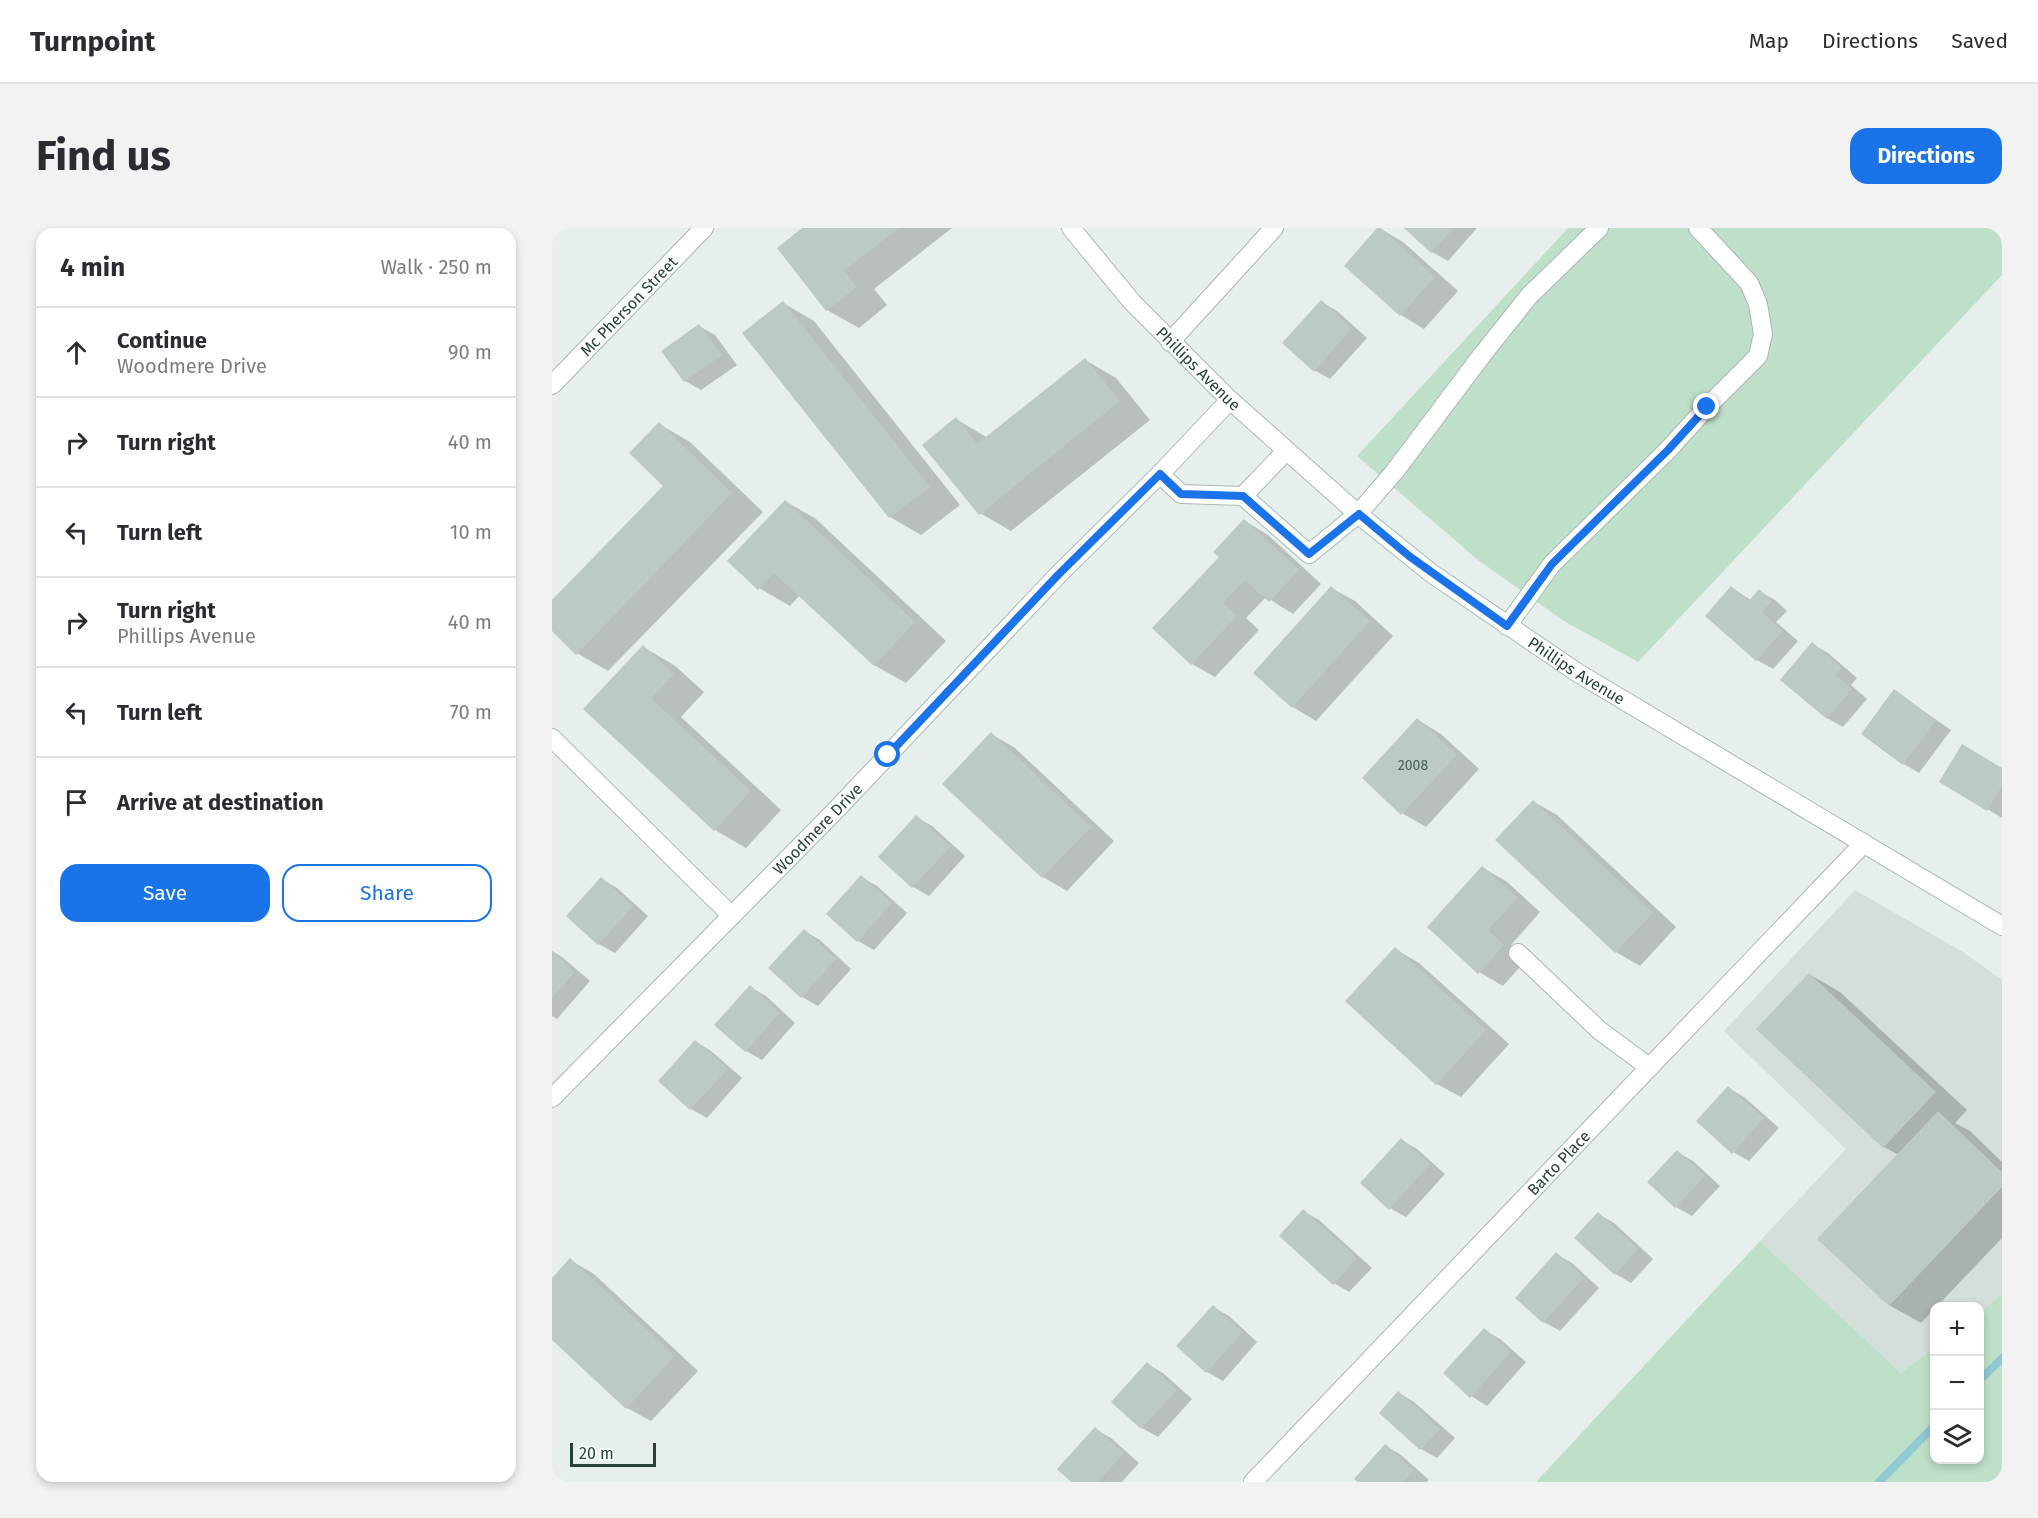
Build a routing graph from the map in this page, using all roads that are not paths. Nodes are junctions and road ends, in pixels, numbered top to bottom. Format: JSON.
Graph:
{"nodes":[{"id":1,"x":704,"y":228,"type":"edge"},
{"id":2,"x":1071,"y":228,"type":"edge"},
{"id":3,"x":1274,"y":228,"type":"edge"},
{"id":4,"x":1599,"y":228,"type":"edge"},
{"id":5,"x":1698,"y":228,"type":"edge"},
{"id":6,"x":1170,"y":342,"type":"junction"},
{"id":7,"x":552,"y":385,"type":"edge"},
{"id":8,"x":1230,"y":400,"type":"junction"},
{"id":9,"x":1286,"y":451,"type":"junction"},
{"id":10,"x":1160,"y":474,"type":"junction"},
{"id":11,"x":1243,"y":496,"type":"junction"},
{"id":12,"x":1359,"y":514,"type":"junction"},
{"id":13,"x":1507,"y":626,"type":"junction"},
{"id":14,"x":552,"y":738,"type":"edge"},
{"id":15,"x":1864,"y":843,"type":"junction"},
{"id":16,"x":732,"y":916,"type":"junction"},
{"id":17,"x":2002,"y":926,"type":"edge"},
{"id":18,"x":1518,"y":953,"type":"dead end"},
{"id":19,"x":1649,"y":1067,"type":"junction"},
{"id":20,"x":552,"y":1098,"type":"edge"},
{"id":21,"x":1253,"y":1482,"type":"edge"}],
"edges":[{"from":1,"to":7,"type":"street","name":"Mc Pherson Street"},
{"from":2,"to":6,"type":"street","name":"Phillips Avenue"},
{"from":3,"to":6,"type":"street"},
{"from":4,"to":12,"type":"street"},
{"from":5,"to":13,"type":"street"},
{"from":6,"to":8,"type":"street","name":"Phillips Avenue"},
{"from":8,"to":9,"type":"street","name":"Phillips Avenue"},
{"from":8,"to":10,"type":"street","name":"Woodmere Drive"},
{"from":9,"to":11,"type":"street"},
{"from":9,"to":12,"type":"street","name":"Phillips Avenue"},
{"from":10,"to":11,"type":"street"},
{"from":10,"to":16,"type":"street","name":"Woodmere Drive"},
{"from":11,"to":12,"type":"street"},
{"from":12,"to":13,"type":"street","name":"Phillips Avenue"},
{"from":13,"to":15,"type":"street","name":"Phillips Avenue"},
{"from":14,"to":16,"type":"street"},
{"from":15,"to":17,"type":"street","name":"Phillips Avenue"},
{"from":15,"to":19,"type":"street","name":"Barto Place"},
{"from":16,"to":20,"type":"street","name":"Woodmere Drive"},
{"from":18,"to":19,"type":"street"},
{"from":19,"to":21,"type":"street","name":"Barto Place"}]}
